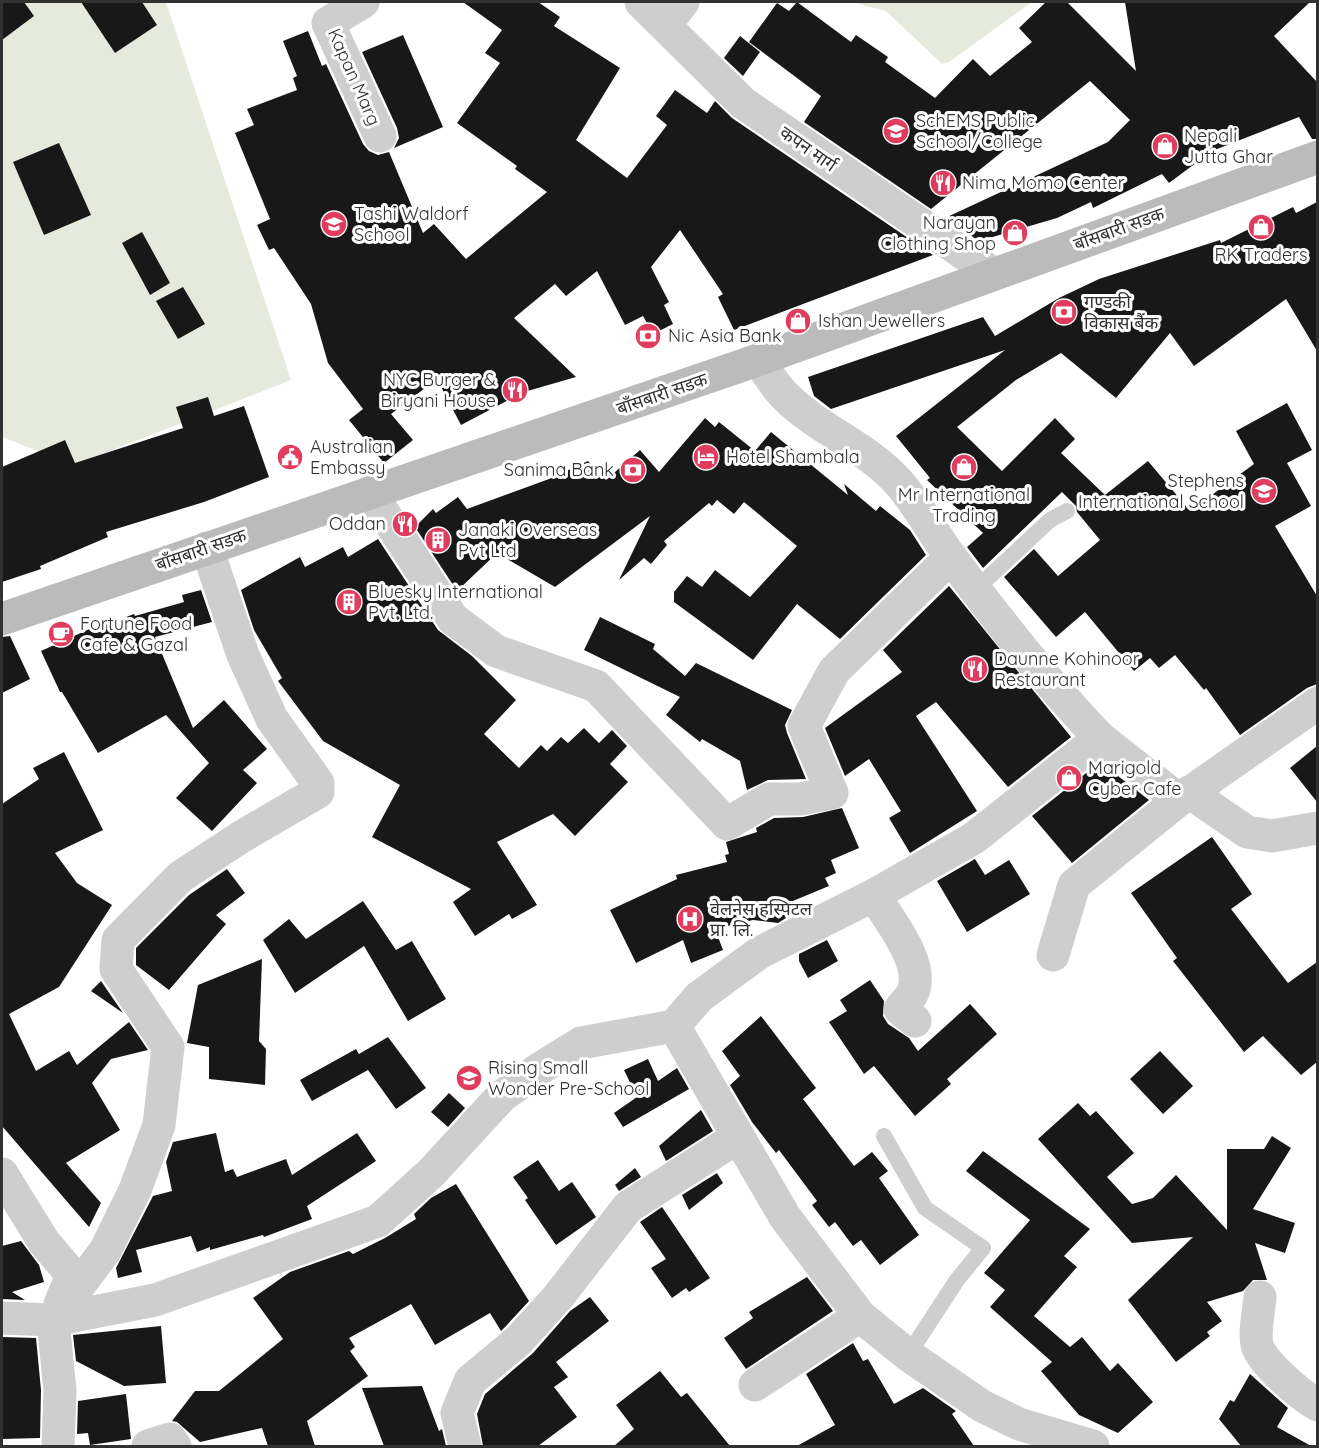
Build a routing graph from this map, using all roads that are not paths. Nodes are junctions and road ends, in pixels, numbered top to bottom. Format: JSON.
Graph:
{"nodes":[{"id":1,"x":363,"y":2,"type":"edge"},
{"id":2,"x":641,"y":2,"type":"edge"},
{"id":3,"x":675,"y":13,"type":"edge"},
{"id":4,"x":380,"y":135,"type":"dead end"},
{"id":5,"x":1317,"y":157,"type":"edge"},
{"id":6,"x":994,"y":274,"type":"junction"},
{"id":7,"x":758,"y":360,"type":"junction"},
{"id":8,"x":370,"y":492,"type":"junction"},
{"id":9,"x":1067,"y":511,"type":"dead end"},
{"id":10,"x":207,"y":548,"type":"junction"},
{"id":11,"x":951,"y":557,"type":"junction"},
{"id":12,"x":976,"y":590,"type":"junction"},
{"id":13,"x":2,"y":619,"type":"edge"},
{"id":14,"x":1317,"y":704,"type":"edge"},
{"id":15,"x":1100,"y":738,"type":"junction"},
{"id":16,"x":1184,"y":796,"type":"junction"},
{"id":17,"x":1317,"y":828,"type":"edge"},
{"id":18,"x":873,"y":895,"type":"junction"},
{"id":19,"x":1053,"y":955,"type":"dead end"},
{"id":20,"x":915,"y":1020,"type":"dead end"},
{"id":21,"x":674,"y":1026,"type":"junction"},
{"id":22,"x":884,"y":1136,"type":"dead end"},
{"id":23,"x":738,"y":1137,"type":"junction"},
{"id":24,"x":2,"y":1174,"type":"edge"},
{"id":25,"x":1260,"y":1297,"type":"dead end"},
{"id":26,"x":860,"y":1316,"type":"junction"},
{"id":27,"x":2,"y":1318,"type":"edge"},
{"id":28,"x":53,"y":1320,"type":"junction"},
{"id":29,"x":908,"y":1355,"type":"junction"},
{"id":30,"x":755,"y":1385,"type":"dead end"},
{"id":31,"x":1317,"y":1405,"type":"edge"},
{"id":32,"x":58,"y":1446,"type":"edge"},
{"id":33,"x":148,"y":1446,"type":"edge"},
{"id":34,"x":175,"y":1446,"type":"edge"},
{"id":35,"x":465,"y":1446,"type":"edge"},
{"id":36,"x":1094,"y":1446,"type":"edge"}],
"edges":[{"from":1,"to":4,"type":"street","name":"Kapan Marg"},
{"from":2,"to":3,"type":"street","name":"कपन मार्ग"},
{"from":3,"to":6,"type":"street","name":"कपन मार्ग"},
{"from":5,"to":6,"type":"main road","name":"बाँसबारी सडक"},
{"from":6,"to":7,"type":"main road","name":"बाँसबारी सडक"},
{"from":7,"to":8,"type":"main road","name":"बाँसबारी सडक"},
{"from":7,"to":11,"type":"street"},
{"from":8,"to":10,"type":"main road","name":"बाँसबारी सडक"},
{"from":8,"to":11,"type":"street"},
{"from":9,"to":12,"type":"lane"},
{"from":10,"to":13,"type":"main road","name":"बाँसबारी सडक"},
{"from":10,"to":28,"type":"street"},
{"from":11,"to":12,"type":"street"},
{"from":12,"to":15,"type":"street"},
{"from":14,"to":16,"type":"street"},
{"from":15,"to":16,"type":"street"},
{"from":15,"to":18,"type":"street"},
{"from":16,"to":17,"type":"street"},
{"from":16,"to":19,"type":"street"},
{"from":18,"to":20,"type":"street"},
{"from":18,"to":21,"type":"street"},
{"from":21,"to":23,"type":"street"},
{"from":21,"to":28,"type":"street"},
{"from":22,"to":29,"type":"lane"},
{"from":23,"to":26,"type":"street"},
{"from":23,"to":35,"type":"street"},
{"from":24,"to":28,"type":"street"},
{"from":25,"to":31,"type":"street"},
{"from":26,"to":29,"type":"street"},
{"from":26,"to":30,"type":"street"},
{"from":27,"to":28,"type":"street"},
{"from":28,"to":32,"type":"street"},
{"from":29,"to":36,"type":"street"},
{"from":33,"to":34,"type":"street"}]}
